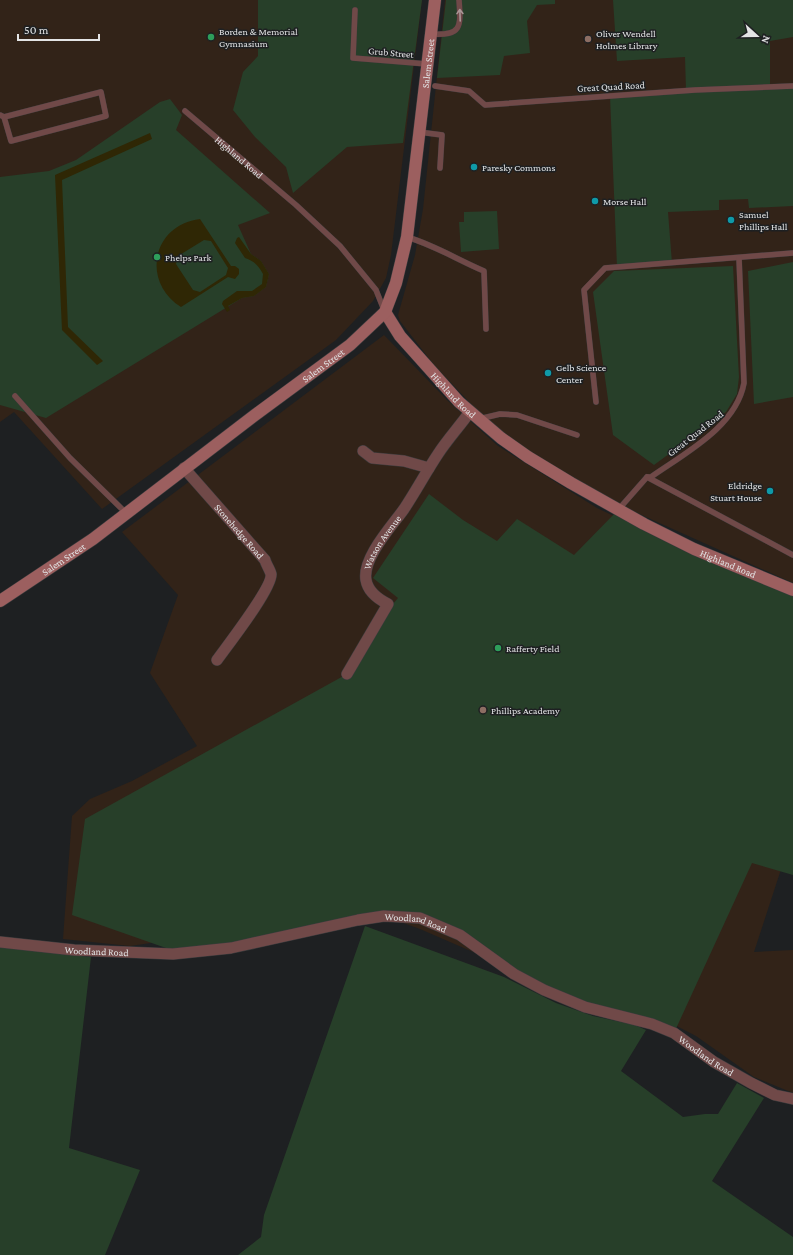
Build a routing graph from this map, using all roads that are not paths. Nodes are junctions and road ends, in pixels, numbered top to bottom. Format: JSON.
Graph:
{"nodes":[{"id":1,"x":435,"y":0,"type":"edge"},
{"id":2,"x":459,"y":0,"type":"edge"},
{"id":3,"x":355,"y":10,"type":"dead end"},
{"id":4,"x":431,"y":34,"type":"junction"},
{"id":5,"x":427,"y":64,"type":"junction"},
{"id":6,"x":435,"y":86,"type":"dead end"},
{"id":7,"x":793,"y":86,"type":"edge"},
{"id":8,"x":185,"y":111,"type":"dead end"},
{"id":9,"x":2,"y":116,"type":"edge"},
{"id":10,"x":419,"y":132,"type":"junction"},
{"id":11,"x":440,"y":168,"type":"dead end"},
{"id":12,"x":407,"y":236,"type":"junction"},
{"id":13,"x":793,"y":254,"type":"edge"},
{"id":14,"x":739,"y":258,"type":"junction"},
{"id":15,"x":385,"y":312,"type":"junction"},
{"id":16,"x":486,"y":329,"type":"dead end"},
{"id":17,"x":16,"y":396,"type":"dead end"},
{"id":18,"x":596,"y":402,"type":"dead end"},
{"id":19,"x":474,"y":416,"type":"junction"},
{"id":20,"x":577,"y":435,"type":"dead end"},
{"id":21,"x":363,"y":451,"type":"dead end"},
{"id":22,"x":184,"y":468,"type":"junction"},
{"id":23,"x":429,"y":468,"type":"junction"},
{"id":24,"x":647,"y":477,"type":"junction"},
{"id":25,"x":618,"y":510,"type":"junction"},
{"id":26,"x":127,"y":513,"type":"junction"},
{"id":27,"x":793,"y":555,"type":"edge"},
{"id":28,"x":793,"y":590,"type":"edge"},
{"id":29,"x":0,"y":601,"type":"edge"},
{"id":30,"x":217,"y":660,"type":"dead end"},
{"id":31,"x":347,"y":674,"type":"dead end"},
{"id":32,"x":0,"y":942,"type":"edge"},
{"id":33,"x":793,"y":1099,"type":"edge"}],
"edges":[{"from":1,"to":4,"type":"street","name":"Salem Street"},
{"from":4,"to":2,"type":"lane","one_way":true},
{"from":3,"to":5,"type":"lane","name":"Grub Street"},
{"from":4,"to":5,"type":"street","name":"Salem Street"},
{"from":5,"to":10,"type":"street","name":"Salem Street"},
{"from":6,"to":7,"type":"lane","name":"Great Quad Road"},
{"from":8,"to":15,"type":"lane","name":"Highland Road"},
{"from":9,"to":9,"type":"lane"},
{"from":10,"to":11,"type":"lane"},
{"from":10,"to":12,"type":"street","name":"Salem Street"},
{"from":12,"to":15,"type":"street","name":"Salem Street"},
{"from":12,"to":16,"type":"lane"},
{"from":13,"to":14,"type":"lane"},
{"from":14,"to":18,"type":"lane"},
{"from":14,"to":24,"type":"lane","name":"Great Quad Road"},
{"from":15,"to":19,"type":"street","name":"Highland Road"},
{"from":15,"to":22,"type":"street","name":"Salem Street"},
{"from":17,"to":26,"type":"lane"},
{"from":19,"to":20,"type":"lane"},
{"from":19,"to":23,"type":"street","name":"Watson Avenue"},
{"from":19,"to":25,"type":"street","name":"Highland Road"},
{"from":21,"to":23,"type":"street"},
{"from":22,"to":26,"type":"street","name":"Salem Street"},
{"from":22,"to":30,"type":"street","name":"Stonehedge Road"},
{"from":23,"to":31,"type":"street","name":"Watson Avenue"},
{"from":24,"to":25,"type":"lane","name":"Great Quad Road"},
{"from":24,"to":27,"type":"lane"},
{"from":25,"to":28,"type":"street","name":"Highland Road"},
{"from":26,"to":29,"type":"street","name":"Salem Street"},
{"from":32,"to":33,"type":"street","name":"Woodland Road"}]}
